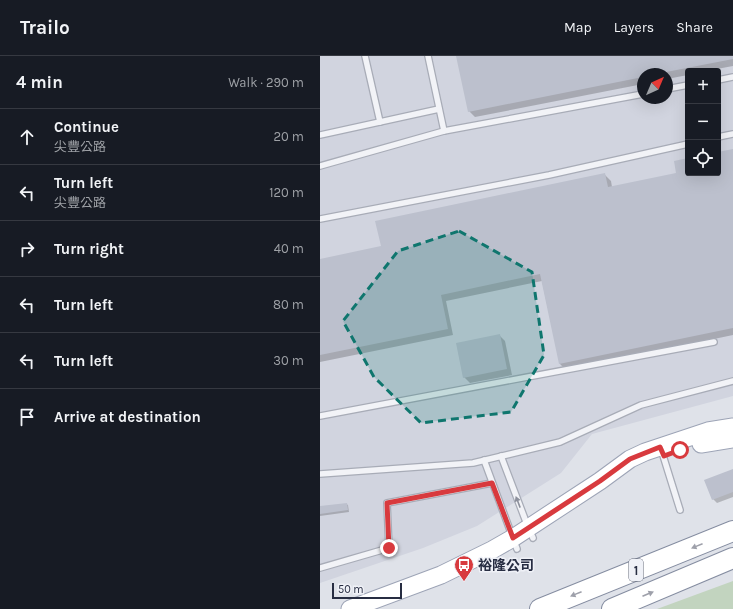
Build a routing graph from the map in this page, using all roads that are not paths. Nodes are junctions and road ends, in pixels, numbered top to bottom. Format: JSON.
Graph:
{"nodes":[{"id":1,"x":365,"y":56,"type":"edge"},
{"id":2,"x":428,"y":56,"type":"edge"},
{"id":3,"x":733,"y":77,"type":"edge"},
{"id":4,"x":721,"y":79,"type":"edge"},
{"id":5,"x":685,"y":86,"type":"edge"},
{"id":6,"x":673,"y":88,"type":"edge"},
{"id":7,"x":637,"y":95,"type":"edge"},
{"id":8,"x":439,"y":109,"type":"junction"},
{"id":9,"x":380,"y":122,"type":"junction"},
{"id":10,"x":444,"y":131,"type":"junction"},
{"id":11,"x":320,"y":134,"type":"edge"},
{"id":12,"x":733,"y":134,"type":"edge"},
{"id":13,"x":721,"y":136,"type":"edge"},
{"id":14,"x":685,"y":145,"type":"edge"},
{"id":15,"x":320,"y":166,"type":"edge"},
{"id":16,"x":320,"y":219,"type":"edge"},
{"id":17,"x":714,"y":342,"type":"dead end"},
{"id":18,"x":733,"y":381,"type":"edge"},
{"id":19,"x":320,"y":416,"type":"edge"},
{"id":20,"x":733,"y":427,"type":"edge"},
{"id":21,"x":733,"y":439,"type":"edge"},
{"id":22,"x":662,"y":451,"type":"junction"},
{"id":23,"x":501,"y":456,"type":"junction"},
{"id":24,"x":484,"y":460,"type":"junction"},
{"id":25,"x":320,"y":474,"type":"edge"},
{"id":26,"x":492,"y":483,"type":"junction"},
{"id":27,"x":680,"y":510,"type":"dead end"},
{"id":28,"x":733,"y":531,"type":"edge"},
{"id":29,"x":531,"y":533,"type":"junction"},
{"id":30,"x":515,"y":543,"type":"junction"},
{"id":31,"x":733,"y":558,"type":"edge"},
{"id":32,"x":320,"y":568,"type":"edge"},
{"id":33,"x":350,"y":609,"type":"edge"},
{"id":34,"x":378,"y":609,"type":"edge"},
{"id":35,"x":540,"y":609,"type":"edge"},
{"id":36,"x":612,"y":609,"type":"edge"}],
"edges":[{"from":1,"to":9,"type":"lane"},
{"from":2,"to":8,"type":"lane"},
{"from":3,"to":4,"type":"lane"},
{"from":5,"to":6,"type":"lane"},
{"from":7,"to":10,"type":"lane"},
{"from":8,"to":9,"type":"lane"},
{"from":8,"to":10,"type":"lane"},
{"from":9,"to":11,"type":"lane"},
{"from":10,"to":15,"type":"lane"},
{"from":12,"to":13,"type":"lane"},
{"from":14,"to":16,"type":"lane"},
{"from":17,"to":19,"type":"lane"},
{"from":18,"to":23,"type":"lane"},
{"from":20,"to":22,"type":"main road"},
{"from":21,"to":22,"type":"main road"},
{"from":22,"to":27,"type":"lane"},
{"from":22,"to":29,"type":"main road"},
{"from":23,"to":24,"type":"lane"},
{"from":29,"to":23,"type":"lane","one_way":true},
{"from":24,"to":25,"type":"lane"},
{"from":24,"to":26,"type":"lane"},
{"from":26,"to":30,"type":"lane"},
{"from":26,"to":32,"type":"lane"},
{"from":28,"to":35,"type":"highway","number":"1","one_way":true},
{"from":29,"to":30,"type":"main road"},
{"from":30,"to":33,"type":"main road"},
{"from":30,"to":34,"type":"main road"},
{"from":36,"to":31,"type":"highway","number":"1","one_way":true}]}
